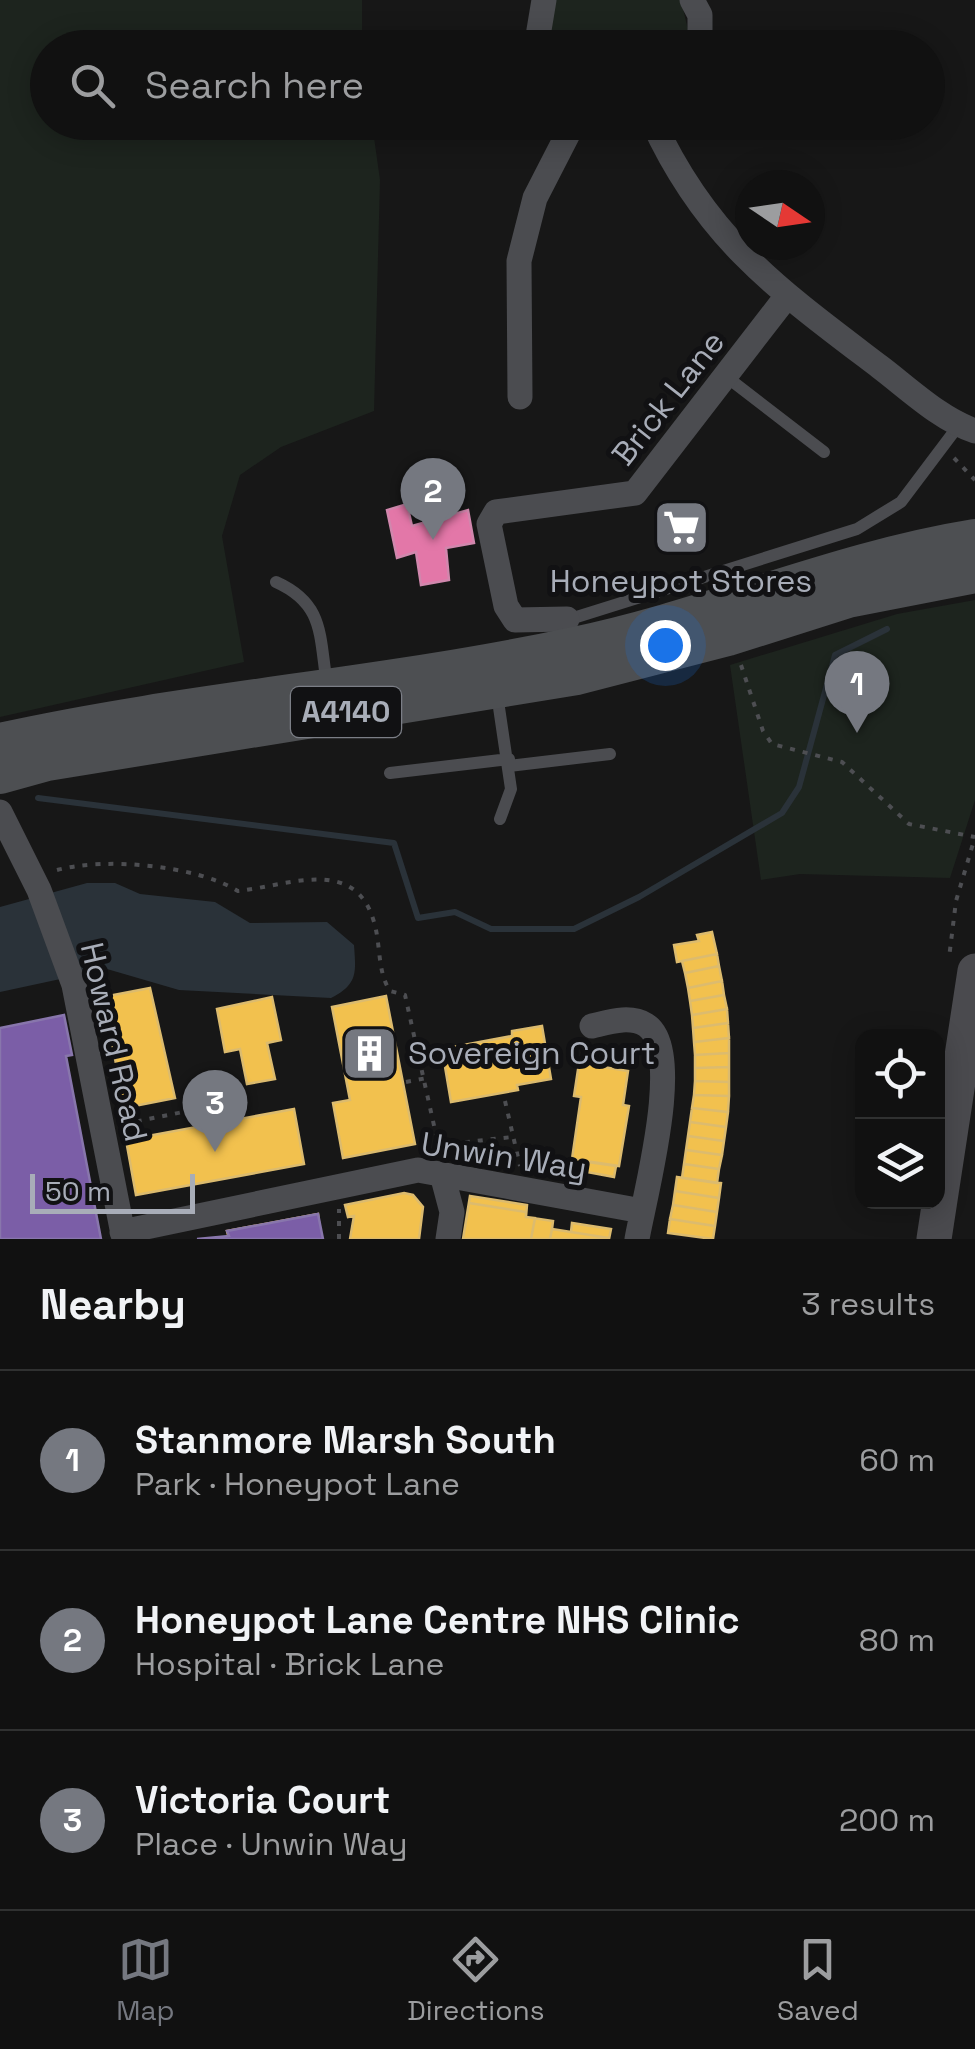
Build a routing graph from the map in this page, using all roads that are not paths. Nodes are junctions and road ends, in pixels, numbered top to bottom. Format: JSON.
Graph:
{"nodes":[{"id":1,"x":544,"y":0,"type":"edge"},
{"id":2,"x":692,"y":0,"type":"edge"},
{"id":3,"x":539,"y":30,"type":"edge"},
{"id":4,"x":700,"y":30,"type":"edge"},
{"id":5,"x":565,"y":140,"type":"edge"},
{"id":6,"x":662,"y":140,"type":"edge"},
{"id":7,"x":787,"y":296,"type":"junction"},
{"id":8,"x":728,"y":378,"type":"junction"},
{"id":9,"x":520,"y":398,"type":"dead end"},
{"id":10,"x":967,"y":428,"type":"edge"},
{"id":11,"x":824,"y":452,"type":"dead end"},
{"id":12,"x":975,"y":539,"type":"edge"},
{"id":13,"x":975,"y":574,"type":"edge"},
{"id":14,"x":276,"y":582,"type":"dead end"},
{"id":15,"x":573,"y":647,"type":"junction"},
{"id":16,"x":327,"y":687,"type":"junction"},
{"id":17,"x":496,"y":689,"type":"junction"},
{"id":18,"x":0,"y":742,"type":"edge"},
{"id":19,"x":610,"y":754,"type":"dead end"},
{"id":20,"x":509,"y":762,"type":"junction"},
{"id":21,"x":390,"y":773,"type":"dead end"},
{"id":22,"x":0,"y":774,"type":"edge"},
{"id":23,"x":0,"y":812,"type":"edge"},
{"id":24,"x":500,"y":819,"type":"dead end"},
{"id":25,"x":960,"y":972,"type":"edge"},
{"id":26,"x":592,"y":1026,"type":"dead end"},
{"id":27,"x":970,"y":1038,"type":"edge"},
{"id":28,"x":443,"y":1178,"type":"junction"},
{"id":29,"x":642,"y":1212,"type":"junction"},
{"id":30,"x":123,"y":1236,"type":"edge"},
{"id":31,"x":448,"y":1239,"type":"edge"},
{"id":32,"x":637,"y":1239,"type":"edge"},
{"id":33,"x":934,"y":1239,"type":"edge"}],
"edges":[{"from":1,"to":3,"type":"street"},
{"from":2,"to":4,"type":"street"},
{"from":5,"to":9,"type":"street"},
{"from":6,"to":7,"type":"street"},
{"from":7,"to":8,"type":"street","name":"Brick Lane"},
{"from":7,"to":10,"type":"street"},
{"from":8,"to":11,"type":"lane"},
{"from":8,"to":15,"type":"street","name":"Brick Lane"},
{"from":10,"to":15,"type":"lane"},
{"from":12,"to":15,"type":"main road","number":"A4140"},
{"from":13,"to":15,"type":"main road","number":"A4140"},
{"from":14,"to":16,"type":"lane"},
{"from":15,"to":16,"type":"main road","number":"A4140"},
{"from":15,"to":17,"type":"main road","number":"A4140"},
{"from":16,"to":18,"type":"main road","number":"A4140"},
{"from":17,"to":20,"type":"lane"},
{"from":17,"to":22,"type":"main road","number":"A4140"},
{"from":19,"to":20,"type":"lane"},
{"from":20,"to":21,"type":"lane"},
{"from":20,"to":24,"type":"lane"},
{"from":23,"to":30,"type":"street","name":"Howard Road"},
{"from":25,"to":27,"type":"main road"},
{"from":26,"to":29,"type":"street"},
{"from":27,"to":33,"type":"main road"},
{"from":28,"to":29,"type":"street","name":"Unwin Way"},
{"from":28,"to":30,"type":"street","name":"Unwin Way"},
{"from":28,"to":31,"type":"street"},
{"from":29,"to":32,"type":"street"}]}
